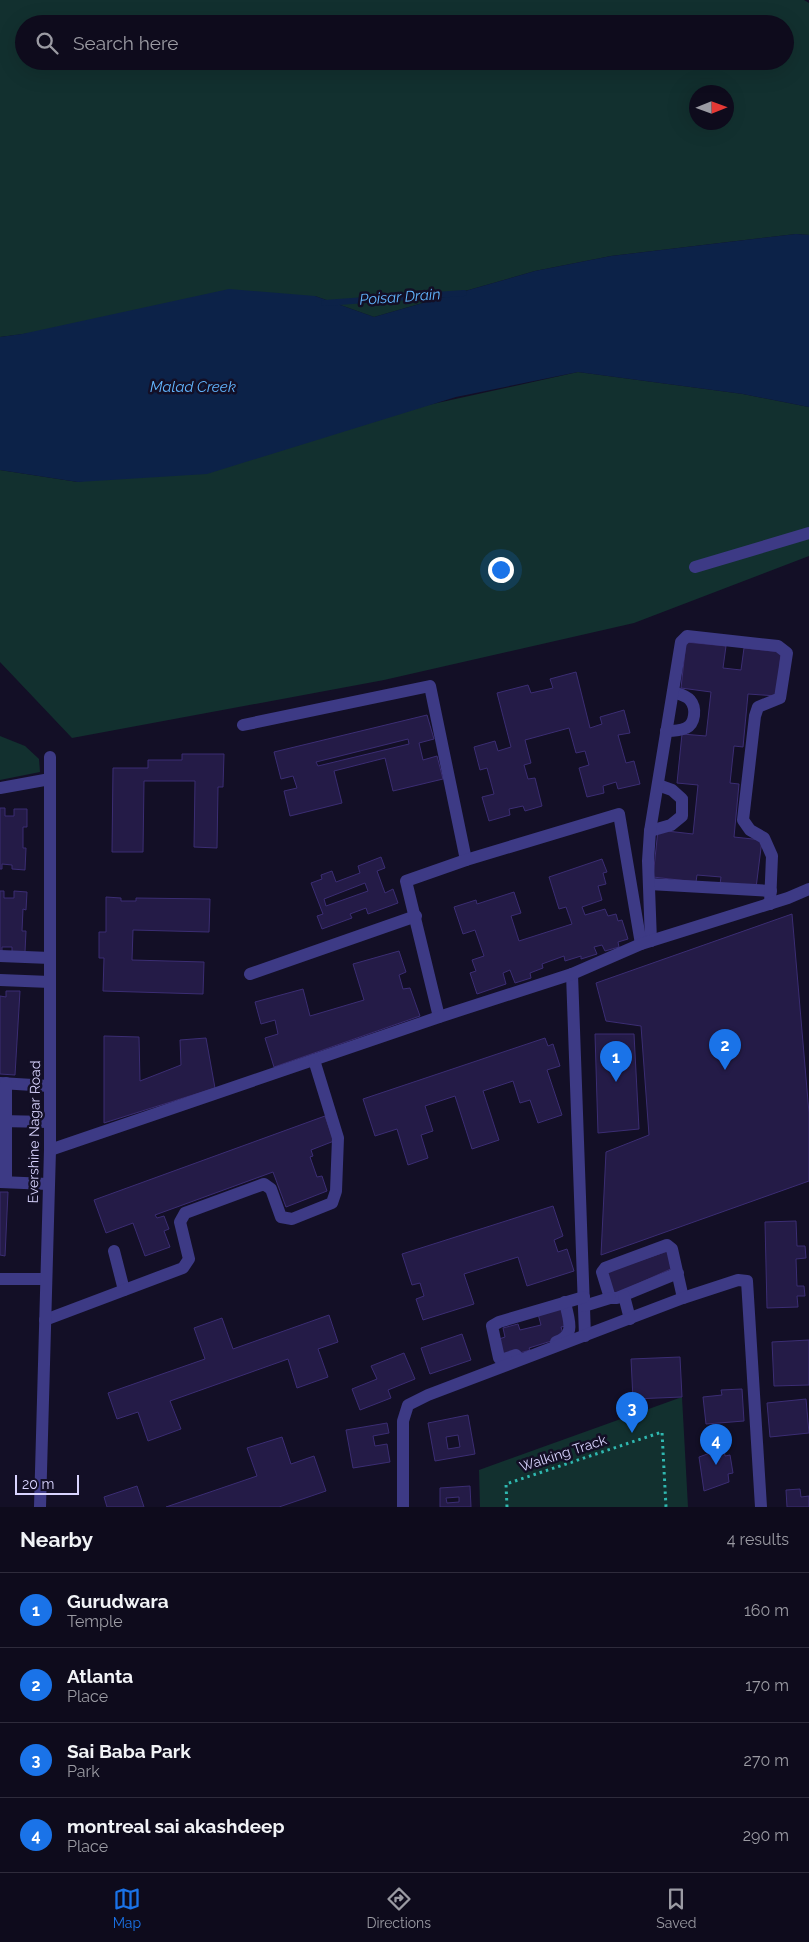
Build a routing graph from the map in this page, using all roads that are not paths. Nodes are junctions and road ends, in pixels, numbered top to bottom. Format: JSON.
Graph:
{"nodes":[{"id":1,"x":809,"y":533,"type":"edge"},
{"id":2,"x":695,"y":567,"type":"dead end"},
{"id":3,"x":672,"y":692,"type":"junction"},
{"id":4,"x":243,"y":725,"type":"dead end"},
{"id":5,"x":666,"y":731,"type":"junction"},
{"id":6,"x":50,"y":757,"type":"dead end"},
{"id":7,"x":50,"y":779,"type":"junction"},
{"id":8,"x":658,"y":785,"type":"junction"},
{"id":9,"x":0,"y":788,"type":"edge"},
{"id":10,"x":650,"y":831,"type":"junction"},
{"id":11,"x":466,"y":860,"type":"junction"},
{"id":12,"x":649,"y":884,"type":"junction"},
{"id":13,"x":809,"y":889,"type":"edge"},
{"id":14,"x":771,"y":891,"type":"junction"},
{"id":15,"x":770,"y":904,"type":"junction"},
{"id":16,"x":416,"y":916,"type":"junction"},
{"id":17,"x":646,"y":943,"type":"junction"},
{"id":18,"x":0,"y":956,"type":"edge"},
{"id":19,"x":50,"y":958,"type":"junction"},
{"id":20,"x":250,"y":974,"type":"dead end"},
{"id":21,"x":572,"y":974,"type":"junction"},
{"id":22,"x":0,"y":980,"type":"edge"},
{"id":23,"x":50,"y":982,"type":"junction"},
{"id":24,"x":439,"y":1017,"type":"junction"},
{"id":25,"x":314,"y":1060,"type":"junction"},
{"id":26,"x":3,"y":1083,"type":"edge"},
{"id":27,"x":50,"y":1086,"type":"junction"},
{"id":28,"x":3,"y":1121,"type":"edge"},
{"id":29,"x":49,"y":1122,"type":"junction"},
{"id":30,"x":50,"y":1150,"type":"junction"},
{"id":31,"x":3,"y":1182,"type":"edge"},
{"id":32,"x":48,"y":1184,"type":"junction"},
{"id":33,"x":114,"y":1251,"type":"dead end"},
{"id":34,"x":678,"y":1273,"type":"junction"},
{"id":35,"x":0,"y":1279,"type":"edge"},
{"id":36,"x":45,"y":1279,"type":"junction"},
{"id":37,"x":124,"y":1290,"type":"junction"},
{"id":38,"x":624,"y":1296,"type":"junction"},
{"id":39,"x":610,"y":1298,"type":"junction"},
{"id":40,"x":683,"y":1298,"type":"junction"},
{"id":41,"x":565,"y":1302,"type":"junction"},
{"id":42,"x":584,"y":1302,"type":"junction"},
{"id":43,"x":630,"y":1319,"type":"junction"},
{"id":44,"x":45,"y":1320,"type":"junction"},
{"id":45,"x":585,"y":1336,"type":"junction"},
{"id":46,"x":536,"y":1352,"type":"junction"},
{"id":47,"x":40,"y":1507,"type":"edge"},
{"id":48,"x":402,"y":1507,"type":"edge"},
{"id":49,"x":761,"y":1507,"type":"edge"}],
"edges":[{"from":1,"to":2,"type":"street"},
{"from":3,"to":5,"type":"street"},
{"from":3,"to":5,"type":"street"},
{"from":3,"to":14,"type":"street"},
{"from":4,"to":11,"type":"street"},
{"from":5,"to":8,"type":"street"},
{"from":6,"to":7,"type":"street","name":"Evershine Nagar Road"},
{"from":7,"to":9,"type":"street"},
{"from":7,"to":19,"type":"street","name":"Evershine Nagar Road"},
{"from":8,"to":10,"type":"street"},
{"from":8,"to":10,"type":"street"},
{"from":10,"to":12,"type":"street"},
{"from":11,"to":16,"type":"street"},
{"from":11,"to":17,"type":"street"},
{"from":12,"to":14,"type":"street"},
{"from":12,"to":17,"type":"street"},
{"from":13,"to":15,"type":"street"},
{"from":14,"to":15,"type":"street"},
{"from":15,"to":17,"type":"street"},
{"from":16,"to":20,"type":"street"},
{"from":16,"to":24,"type":"street"},
{"from":17,"to":21,"type":"street"},
{"from":18,"to":19,"type":"street"},
{"from":19,"to":23,"type":"street","name":"Evershine Nagar Road"},
{"from":21,"to":24,"type":"street"},
{"from":21,"to":42,"type":"street"},
{"from":22,"to":23,"type":"street"},
{"from":23,"to":27,"type":"street","name":"Evershine Nagar Road"},
{"from":24,"to":25,"type":"street"},
{"from":25,"to":30,"type":"street"},
{"from":25,"to":37,"type":"street"},
{"from":26,"to":27,"type":"street"},
{"from":26,"to":28,"type":"street"},
{"from":27,"to":29,"type":"street","name":"Evershine Nagar Road"},
{"from":28,"to":29,"type":"street"},
{"from":28,"to":31,"type":"street"},
{"from":29,"to":30,"type":"street","name":"Evershine Nagar Road"},
{"from":30,"to":32,"type":"street","name":"Evershine Nagar Road"},
{"from":31,"to":32,"type":"street"},
{"from":32,"to":36,"type":"street","name":"Evershine Nagar Road"},
{"from":33,"to":37,"type":"street"},
{"from":34,"to":38,"type":"street"},
{"from":34,"to":39,"type":"street"},
{"from":34,"to":40,"type":"street"},
{"from":35,"to":36,"type":"street"},
{"from":36,"to":44,"type":"street","name":"Evershine Nagar Road"},
{"from":37,"to":44,"type":"street"},
{"from":38,"to":39,"type":"street"},
{"from":38,"to":43,"type":"street"},
{"from":39,"to":42,"type":"street"},
{"from":40,"to":43,"type":"street"},
{"from":40,"to":49,"type":"street"},
{"from":41,"to":42,"type":"street"},
{"from":41,"to":46,"type":"street"},
{"from":41,"to":46,"type":"street"},
{"from":42,"to":45,"type":"street"},
{"from":43,"to":45,"type":"street"},
{"from":44,"to":47,"type":"street","name":"Evershine Nagar Road"},
{"from":45,"to":46,"type":"street"},
{"from":46,"to":48,"type":"street"}]}
